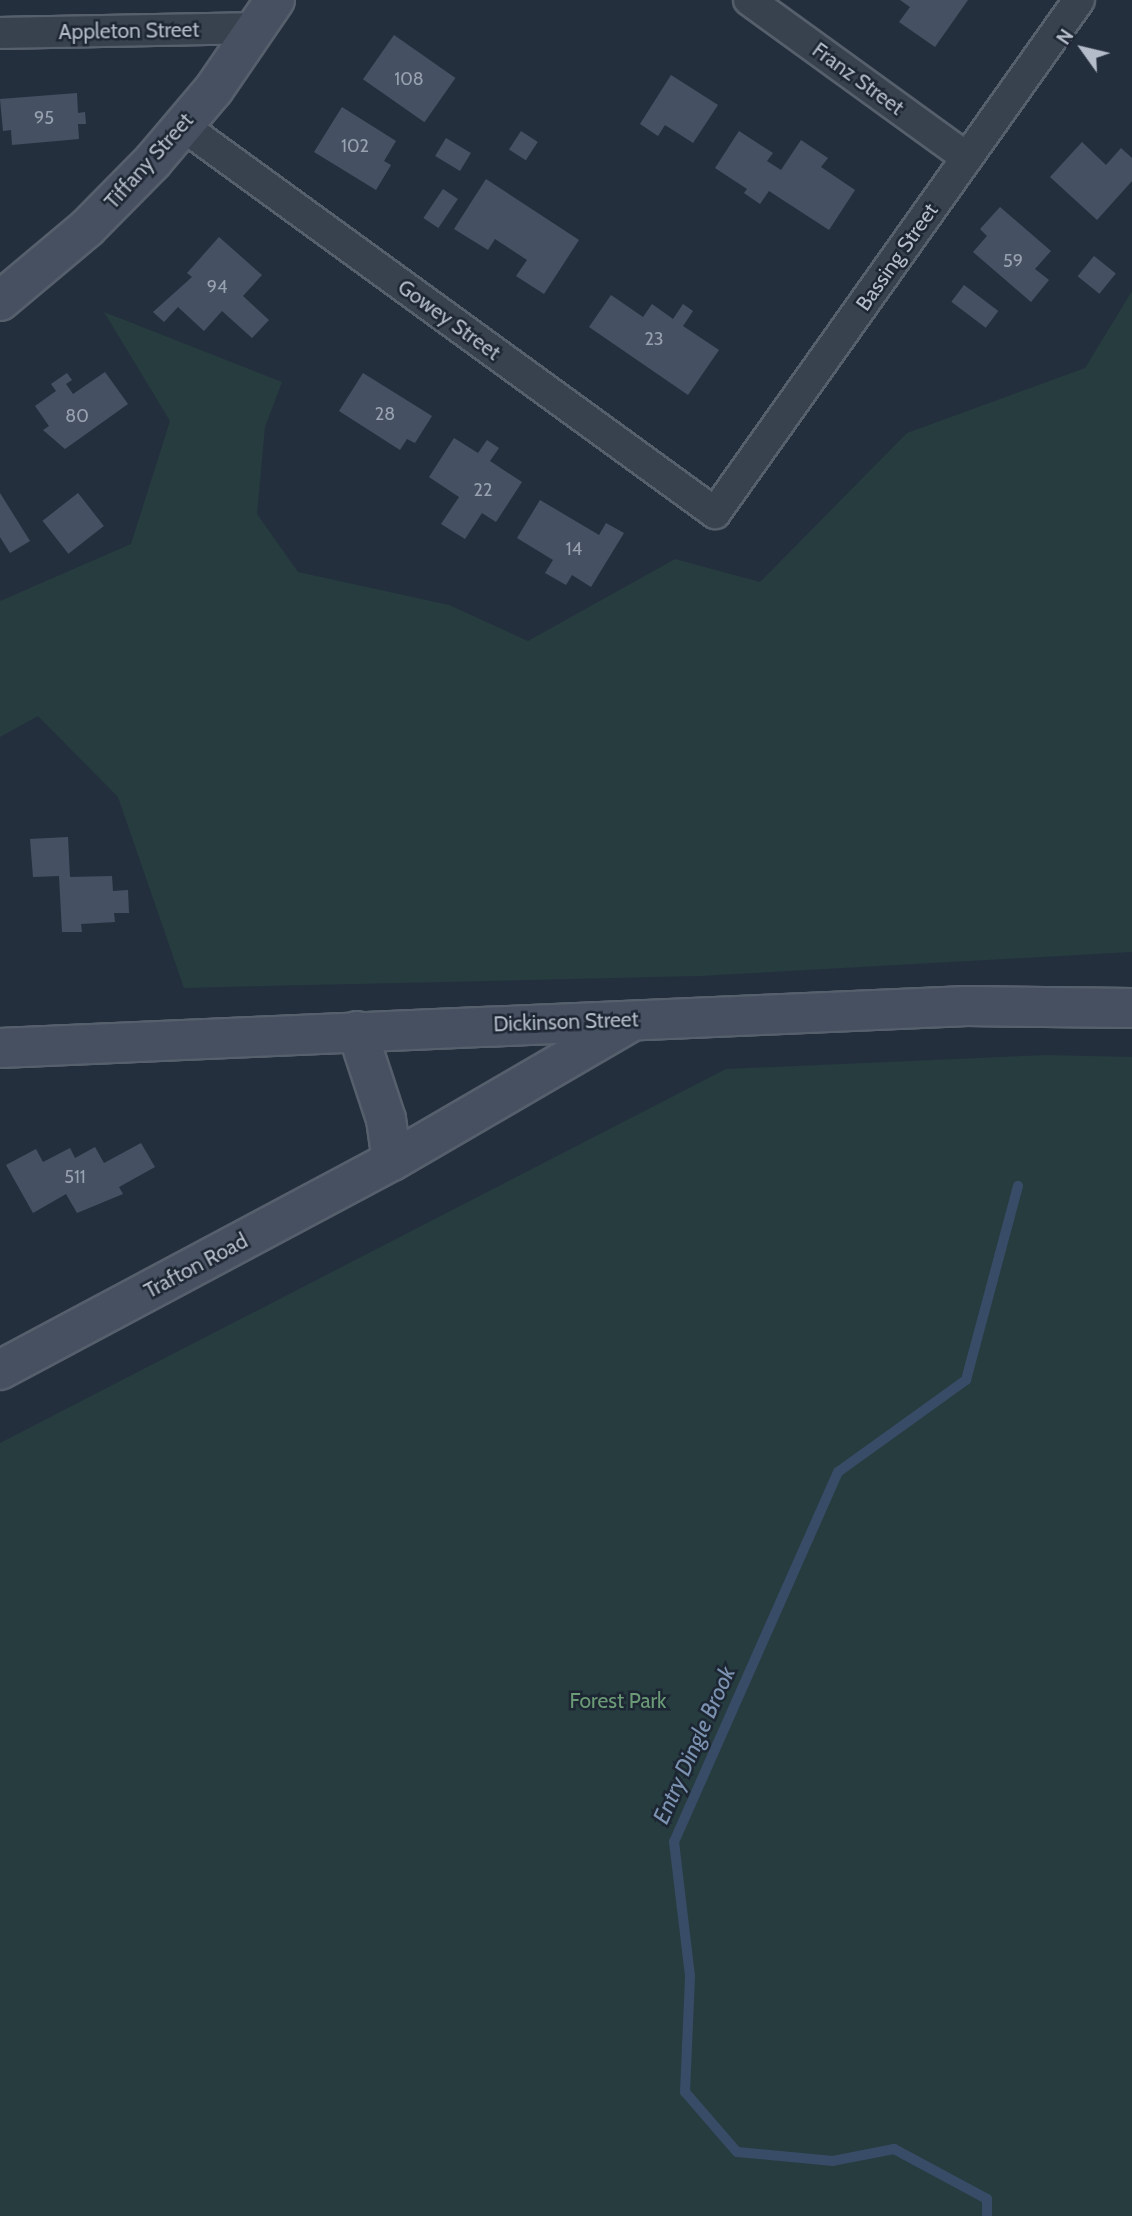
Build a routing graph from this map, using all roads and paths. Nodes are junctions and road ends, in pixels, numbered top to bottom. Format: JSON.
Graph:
{"nodes":[{"id":1,"x":749,"y":0,"type":"edge"},
{"id":2,"x":1079,"y":0,"type":"edge"},
{"id":3,"x":266,"y":14,"type":"edge"},
{"id":4,"x":0,"y":33,"type":"edge"},
{"id":5,"x":183,"y":126,"type":"junction"},
{"id":6,"x":967,"y":158,"type":"junction"},
{"id":7,"x":0,"y":301,"type":"edge"},
{"id":8,"x":715,"y":513,"type":"joint"},
{"id":9,"x":1132,"y":1008,"type":"edge"},
{"id":10,"x":636,"y":1019,"type":"junction"},
{"id":11,"x":357,"y":1031,"type":"junction"},
{"id":12,"x":0,"y":1048,"type":"edge"},
{"id":13,"x":392,"y":1161,"type":"junction"},
{"id":14,"x":0,"y":1370,"type":"edge"}],
"edges":[{"from":1,"to":6,"type":"street","name":"Franz Street"},
{"from":2,"to":6,"type":"street","name":"Bassing Street"},
{"from":3,"to":4,"type":"street","name":"Appleton Street"},
{"from":3,"to":5,"type":"main road","name":"Tiffany Street"},
{"from":5,"to":7,"type":"main road","name":"Tiffany Street"},
{"from":5,"to":8,"type":"street","name":"Gowey Street"},
{"from":6,"to":8,"type":"street","name":"Bassing Street"},
{"from":9,"to":10,"type":"main road","name":"Dickinson Street"},
{"from":10,"to":11,"type":"main road","name":"Dickinson Street"},
{"from":10,"to":13,"type":"main road","name":"Trafton Road"},
{"from":11,"to":12,"type":"main road","name":"Dickinson Street"},
{"from":11,"to":13,"type":"main road"},
{"from":13,"to":14,"type":"main road","name":"Trafton Road"}]}
